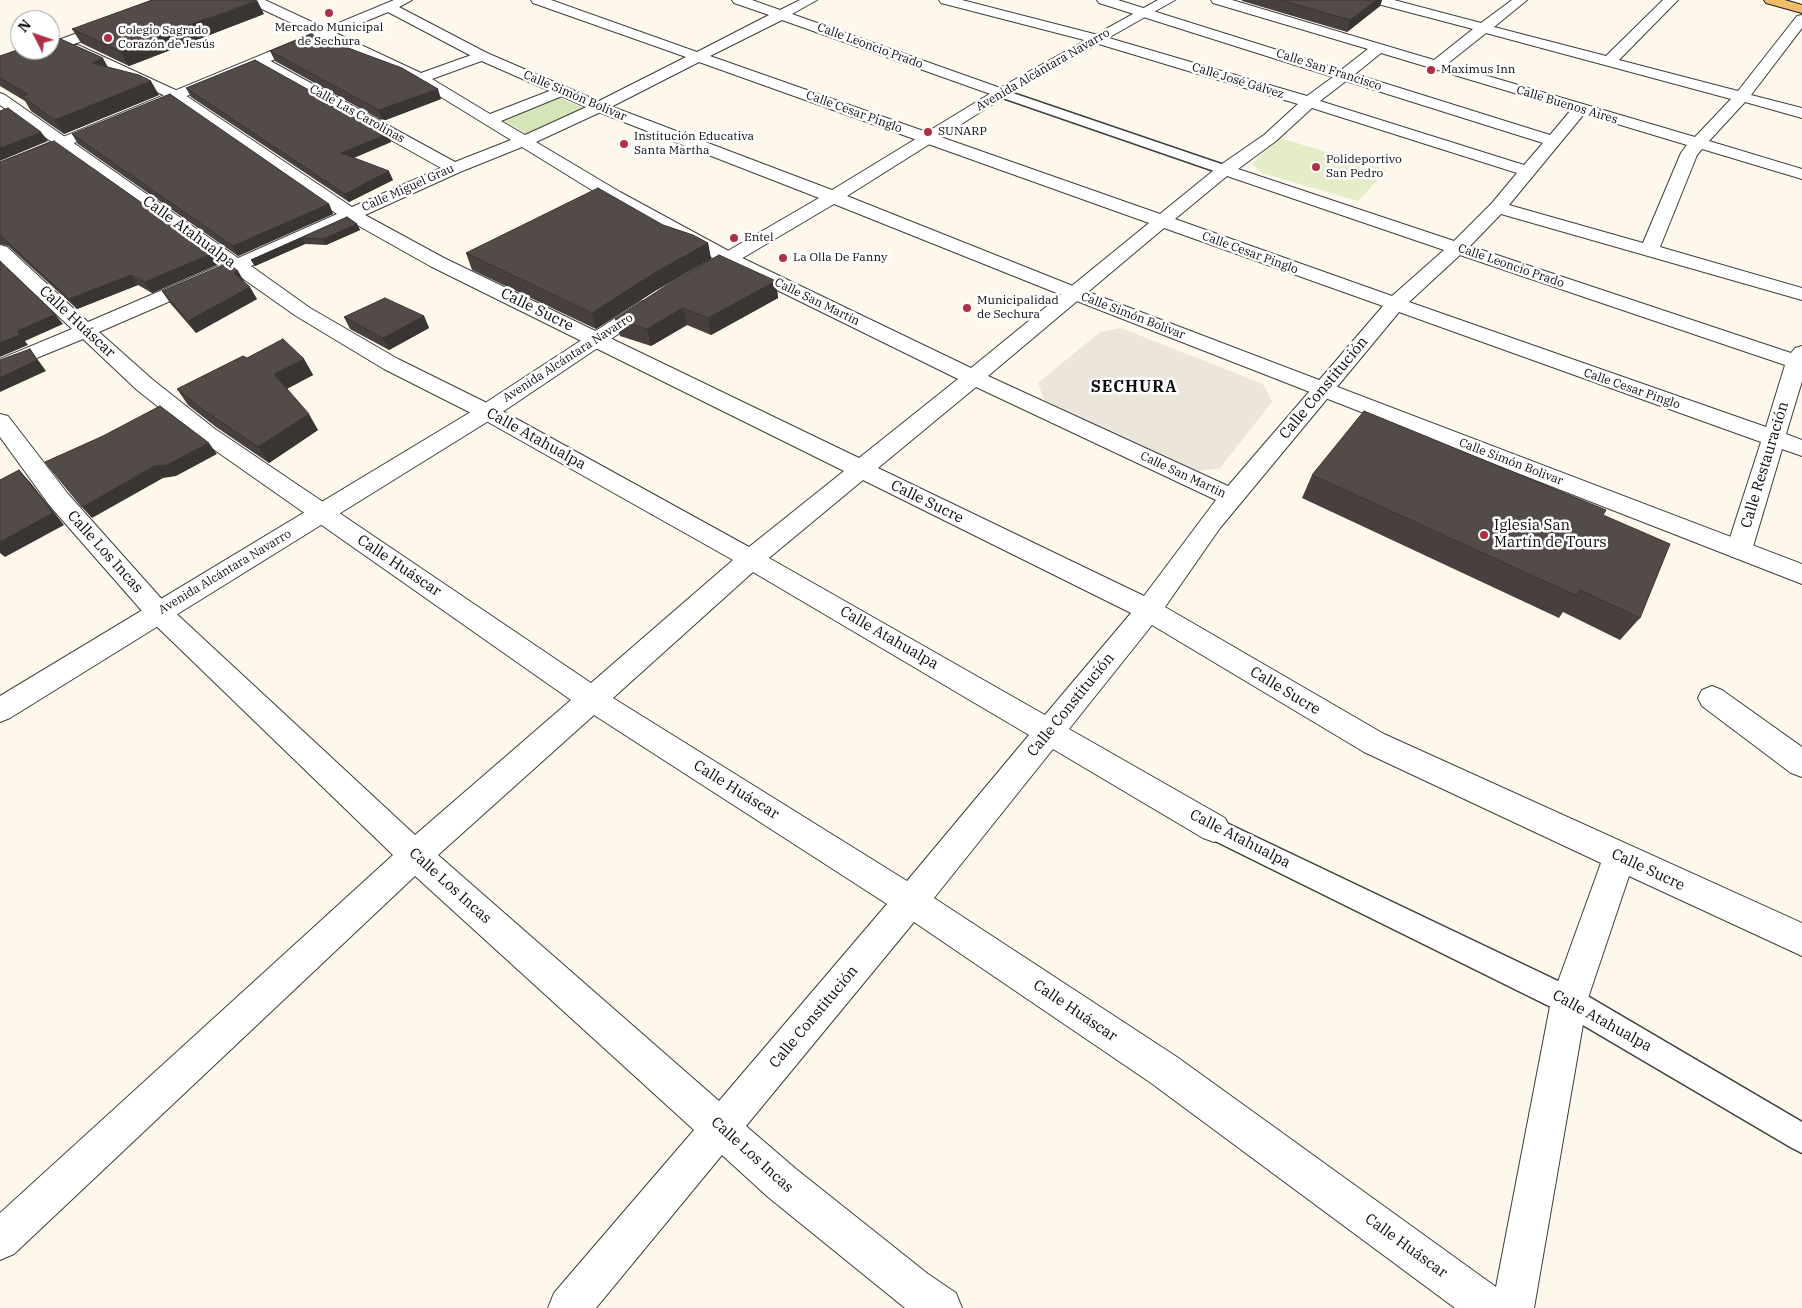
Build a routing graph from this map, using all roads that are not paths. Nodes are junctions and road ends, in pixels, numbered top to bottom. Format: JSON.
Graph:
{"nodes":[{"id":1,"x":154,"y":0,"type":"edge"},
{"id":2,"x":180,"y":0,"type":"edge"},
{"id":3,"x":254,"y":0,"type":"edge"},
{"id":4,"x":538,"y":0,"type":"edge"},
{"id":5,"x":739,"y":0,"type":"edge"},
{"id":6,"x":810,"y":0,"type":"edge"},
{"id":7,"x":946,"y":0,"type":"edge"},
{"id":8,"x":1104,"y":0,"type":"edge"},
{"id":9,"x":1168,"y":0,"type":"edge"},
{"id":10,"x":1218,"y":0,"type":"edge"},
{"id":11,"x":1379,"y":0,"type":"edge"},
{"id":12,"x":1520,"y":0,"type":"edge"},
{"id":13,"x":1671,"y":0,"type":"edge"},
{"id":14,"x":1772,"y":0,"type":"edge"},
{"id":15,"x":1797,"y":0,"type":"edge"},
{"id":16,"x":1802,"y":2,"type":"edge"},
{"id":17,"x":397,"y":3,"type":"edge"},
{"id":18,"x":1802,"y":9,"type":"edge"},
{"id":19,"x":1146,"y":12,"type":"junction"},
{"id":20,"x":782,"y":15,"type":"junction"},
{"id":21,"x":1802,"y":19,"type":"edge"},
{"id":22,"x":1483,"y":28,"type":"junction"},
{"id":23,"x":326,"y":33,"type":"junction"},
{"id":24,"x":1097,"y":39,"type":"junction"},
{"id":25,"x":60,"y":42,"type":"edge"},
{"id":26,"x":60,"y":43,"type":"edge"},
{"id":27,"x":1379,"y":48,"type":"junction"},
{"id":28,"x":60,"y":51,"type":"edge"},
{"id":29,"x":482,"y":56,"type":"junction"},
{"id":30,"x":698,"y":56,"type":"junction"},
{"id":31,"x":260,"y":61,"type":"junction"},
{"id":32,"x":1610,"y":61,"type":"junction"},
{"id":33,"x":1436,"y":65,"type":"junction"},
{"id":34,"x":1346,"y":75,"type":"junction"},
{"id":35,"x":420,"y":78,"type":"junction"},
{"id":36,"x":562,"y":91,"type":"junction"},
{"id":37,"x":1000,"y":93,"type":"junction"},
{"id":38,"x":177,"y":96,"type":"junction"},
{"id":39,"x":1742,"y":96,"type":"junction"},
{"id":40,"x":0,"y":98,"type":"edge"},
{"id":41,"x":1309,"y":102,"type":"junction"},
{"id":42,"x":599,"y":107,"type":"junction"},
{"id":43,"x":1580,"y":108,"type":"junction"},
{"id":44,"x":1802,"y":113,"type":"edge"},
{"id":45,"x":489,"y":120,"type":"junction"},
{"id":46,"x":928,"y":138,"type":"junction"},
{"id":47,"x":524,"y":141,"type":"junction"},
{"id":48,"x":1553,"y":141,"type":"junction"},
{"id":49,"x":65,"y":143,"type":"junction"},
{"id":50,"x":1696,"y":144,"type":"junction"},
{"id":51,"x":454,"y":168,"type":"junction"},
{"id":52,"x":0,"y":169,"type":"edge"},
{"id":53,"x":1226,"y":170,"type":"junction"},
{"id":54,"x":1527,"y":171,"type":"junction"},
{"id":55,"x":1802,"y":174,"type":"edge"},
{"id":56,"x":833,"y":197,"type":"junction"},
{"id":57,"x":1498,"y":206,"type":"junction"},
{"id":58,"x":350,"y":214,"type":"junction"},
{"id":59,"x":1161,"y":222,"type":"junction"},
{"id":60,"x":1457,"y":248,"type":"junction"},
{"id":61,"x":0,"y":250,"type":"edge"},
{"id":62,"x":1649,"y":250,"type":"junction"},
{"id":63,"x":729,"y":259,"type":"junction"},
{"id":64,"x":235,"y":266,"type":"junction"},
{"id":65,"x":1076,"y":294,"type":"junction"},
{"id":66,"x":1802,"y":294,"type":"edge"},
{"id":67,"x":1395,"y":305,"type":"junction"},
{"id":68,"x":87,"y":330,"type":"junction"},
{"id":69,"x":597,"y":339,"type":"junction"},
{"id":70,"x":1799,"y":357,"type":"edge"},
{"id":71,"x":0,"y":366,"type":"edge"},
{"id":72,"x":974,"y":378,"type":"junction"},
{"id":73,"x":1322,"y":389,"type":"junction"},
{"id":74,"x":487,"y":412,"type":"junction"},
{"id":75,"x":0,"y":421,"type":"edge"},
{"id":76,"x":1773,"y":439,"type":"junction"},
{"id":77,"x":1802,"y":448,"type":"edge"},
{"id":78,"x":862,"y":470,"type":"junction"},
{"id":79,"x":1233,"y":498,"type":"junction"},
{"id":80,"x":322,"y":514,"type":"junction"},
{"id":81,"x":1739,"y":550,"type":"junction"},
{"id":82,"x":751,"y":559,"type":"junction"},
{"id":83,"x":1802,"y":574,"type":"edge"},
{"id":84,"x":1149,"y":610,"type":"junction"},
{"id":85,"x":158,"y":612,"type":"junction"},
{"id":86,"x":1712,"y":698,"type":"dead end"},
{"id":87,"x":592,"y":699,"type":"junction"},
{"id":88,"x":0,"y":710,"type":"edge"},
{"id":89,"x":1050,"y":731,"type":"junction"},
{"id":90,"x":1802,"y":764,"type":"edge"},
{"id":91,"x":1214,"y":828,"type":"joint"},
{"id":92,"x":415,"y":855,"type":"junction"},
{"id":93,"x":1619,"y":857,"type":"junction"},
{"id":94,"x":911,"y":902,"type":"junction"},
{"id":95,"x":1802,"y":940,"type":"edge"},
{"id":96,"x":1569,"y":1001,"type":"junction"},
{"id":97,"x":722,"y":1128,"type":"junction"},
{"id":98,"x":1802,"y":1138,"type":"edge"},
{"id":99,"x":0,"y":1240,"type":"edge"},
{"id":100,"x":569,"y":1308,"type":"edge"},
{"id":101,"x":941,"y":1308,"type":"edge"},
{"id":102,"x":1490,"y":1308,"type":"edge"},
{"id":103,"x":1514,"y":1308,"type":"edge"}],
"edges":[{"from":1,"to":25,"type":"street"},
{"from":2,"to":26,"type":"street"},
{"from":3,"to":23,"type":"street","name":"Calle San Martin"},
{"from":4,"to":30,"type":"street","name":"Calle Cesar Pinglo"},
{"from":5,"to":20,"type":"street","name":"Calle Leoncio Prado"},
{"from":6,"to":20,"type":"street","name":"Calle Miguel Grau"},
{"from":7,"to":24,"type":"street","name":"Calle José Gálvez"},
{"from":8,"to":19,"type":"street","name":"Calle San Francisco"},
{"from":9,"to":19,"type":"street","name":"Avenida Alcántara Navarro"},
{"from":10,"to":27,"type":"street","name":"Calle Buenos Aires"},
{"from":11,"to":22,"type":"street"},
{"from":12,"to":22,"type":"street"},
{"from":13,"to":32,"type":"street"},
{"from":14,"to":18,"type":"main road"},
{"from":15,"to":16,"type":"main road"},
{"from":17,"to":23,"type":"street"},
{"from":17,"to":29,"type":"street","name":"Calle Simón Bolivar"},
{"from":19,"to":24,"type":"street","name":"Avenida Alcántara Navarro"},
{"from":19,"to":34,"type":"street","name":"Calle San Francisco"},
{"from":20,"to":30,"type":"street","name":"Calle Miguel Grau"},
{"from":20,"to":37,"type":"street","name":"Calle Leoncio Prado"},
{"from":21,"to":39,"type":"street"},
{"from":22,"to":32,"type":"street"},
{"from":22,"to":33,"type":"street"},
{"from":23,"to":31,"type":"street"},
{"from":23,"to":35,"type":"street","name":"Calle San Martin"},
{"from":24,"to":37,"type":"street","name":"Avenida Alcántara Navarro"},
{"from":24,"to":41,"type":"street","name":"Calle José Gálvez"},
{"from":27,"to":33,"type":"street","name":"Calle Buenos Aires"},
{"from":27,"to":34,"type":"street"},
{"from":28,"to":38,"type":"street","name":"Calle Sucre"},
{"from":29,"to":35,"type":"street"},
{"from":29,"to":36,"type":"street","name":"Calle Simón Bolivar"},
{"from":30,"to":42,"type":"street","name":"Calle Miguel Grau"},
{"from":30,"to":46,"type":"street","name":"Calle Cesar Pinglo"},
{"from":31,"to":38,"type":"street"},
{"from":31,"to":51,"type":"street","name":"Calle Las Carolinas"},
{"from":32,"to":39,"type":"street"},
{"from":33,"to":43,"type":"street","name":"Calle Buenos Aires"},
{"from":34,"to":41,"type":"street"},
{"from":34,"to":48,"type":"street","name":"Calle San Francisco"},
{"from":35,"to":45,"type":"street","name":"Calle San Martin"},
{"from":36,"to":42,"type":"street","name":"Calle Simón Bolivar"},
{"from":36,"to":45,"type":"street"},
{"from":37,"to":46,"type":"street","name":"Avenida Alcántara Navarro"},
{"from":37,"to":53,"type":"street"},
{"from":38,"to":49,"type":"street"},
{"from":38,"to":58,"type":"street","name":"Calle Sucre"},
{"from":39,"to":44,"type":"street"},
{"from":39,"to":50,"type":"street"},
{"from":40,"to":49,"type":"street","name":"Calle Atahualpa"},
{"from":41,"to":53,"type":"street"},
{"from":41,"to":54,"type":"street","name":"Calle José Gálvez"},
{"from":42,"to":47,"type":"street","name":"Calle Miguel Grau"},
{"from":42,"to":56,"type":"street","name":"Calle Simón Bolivar"},
{"from":43,"to":48,"type":"street","name":"Calle Constitución"},
{"from":43,"to":50,"type":"street","name":"Calle Buenos Aires"},
{"from":45,"to":47,"type":"street","name":"Calle San Martin"},
{"from":46,"to":56,"type":"street","name":"Avenida Alcántara Navarro"},
{"from":46,"to":59,"type":"street","name":"Calle Cesar Pinglo"},
{"from":47,"to":51,"type":"street","name":"Calle Miguel Grau"},
{"from":47,"to":63,"type":"street","name":"Calle San Martin"},
{"from":48,"to":54,"type":"street","name":"Calle Constitución"},
{"from":49,"to":52,"type":"street"},
{"from":49,"to":64,"type":"street","name":"Calle Atahualpa"},
{"from":50,"to":55,"type":"street","name":"Calle Buenos Aires"},
{"from":50,"to":62,"type":"street"},
{"from":51,"to":58,"type":"street","name":"Calle Miguel Grau"},
{"from":53,"to":59,"type":"street"},
{"from":53,"to":60,"type":"street","name":"Calle Leoncio Prado"},
{"from":54,"to":57,"type":"street","name":"Calle Constitución"},
{"from":56,"to":63,"type":"street","name":"Avenida Alcántara Navarro"},
{"from":56,"to":65,"type":"street","name":"Calle Simón Bolivar"},
{"from":57,"to":60,"type":"street","name":"Calle Constitución"},
{"from":57,"to":62,"type":"street"},
{"from":58,"to":64,"type":"street","name":"Calle Miguel Grau"},
{"from":58,"to":69,"type":"street","name":"Calle Sucre"},
{"from":59,"to":65,"type":"street"},
{"from":59,"to":67,"type":"street","name":"Calle Cesar Pinglo"},
{"from":60,"to":67,"type":"street","name":"Calle Constitución"},
{"from":60,"to":70,"type":"street","name":"Calle Leoncio Prado"},
{"from":61,"to":68,"type":"street","name":"Calle Huáscar"},
{"from":62,"to":66,"type":"street"},
{"from":63,"to":69,"type":"street","name":"Avenida Alcántara Navarro"},
{"from":63,"to":72,"type":"street","name":"Calle San Martin"},
{"from":64,"to":68,"type":"street","name":"Calle Miguel Grau"},
{"from":64,"to":74,"type":"street","name":"Calle Atahualpa"},
{"from":65,"to":72,"type":"street"},
{"from":65,"to":73,"type":"street","name":"Calle Simón Bolivar"},
{"from":67,"to":73,"type":"street","name":"Calle Constitución"},
{"from":67,"to":76,"type":"street","name":"Calle Cesar Pinglo"},
{"from":68,"to":71,"type":"street","name":"Calle Miguel Grau"},
{"from":68,"to":80,"type":"street","name":"Calle Huáscar"},
{"from":69,"to":74,"type":"street","name":"Avenida Alcántara Navarro"},
{"from":69,"to":78,"type":"street","name":"Calle Sucre"},
{"from":70,"to":76,"type":"street","name":"Calle Restauración"},
{"from":72,"to":78,"type":"street"},
{"from":72,"to":79,"type":"street","name":"Calle San Martin"},
{"from":73,"to":79,"type":"street","name":"Calle Constitución"},
{"from":73,"to":81,"type":"street","name":"Calle Simón Bolivar"},
{"from":74,"to":80,"type":"street","name":"Avenida Alcántara Navarro"},
{"from":74,"to":82,"type":"street","name":"Calle Atahualpa"},
{"from":75,"to":85,"type":"street","name":"Calle Los Incas"},
{"from":76,"to":77,"type":"street","name":"Calle Cesar Pinglo"},
{"from":76,"to":81,"type":"street","name":"Calle Restauración"},
{"from":78,"to":82,"type":"street"},
{"from":78,"to":84,"type":"street","name":"Calle Sucre"},
{"from":79,"to":84,"type":"street","name":"Calle Constitución"},
{"from":80,"to":85,"type":"street","name":"Avenida Alcántara Navarro"},
{"from":80,"to":87,"type":"street","name":"Calle Huáscar"},
{"from":81,"to":83,"type":"street","name":"Calle Simón Bolivar"},
{"from":82,"to":87,"type":"street"},
{"from":82,"to":89,"type":"street","name":"Calle Atahualpa"},
{"from":84,"to":89,"type":"street","name":"Calle Constitución"},
{"from":84,"to":93,"type":"street","name":"Calle Sucre"},
{"from":85,"to":88,"type":"street","name":"Avenida Alcántara Navarro"},
{"from":85,"to":92,"type":"street","name":"Calle Los Incas"},
{"from":86,"to":90,"type":"street"},
{"from":87,"to":92,"type":"street"},
{"from":87,"to":94,"type":"street","name":"Calle Huáscar"},
{"from":89,"to":91,"type":"street","name":"Calle Atahualpa"},
{"from":89,"to":94,"type":"street","name":"Calle Constitución"},
{"from":91,"to":96,"type":"street","name":"Calle Atahualpa"},
{"from":92,"to":97,"type":"street","name":"Calle Los Incas"},
{"from":92,"to":99,"type":"street"},
{"from":93,"to":95,"type":"street","name":"Calle Sucre"},
{"from":93,"to":96,"type":"street"},
{"from":94,"to":97,"type":"street","name":"Calle Constitución"},
{"from":94,"to":102,"type":"street","name":"Calle Huáscar"},
{"from":96,"to":98,"type":"street","name":"Calle Atahualpa"},
{"from":96,"to":103,"type":"street"},
{"from":97,"to":100,"type":"street","name":"Calle Constitución"},
{"from":97,"to":101,"type":"street","name":"Calle Los Incas"}]}
